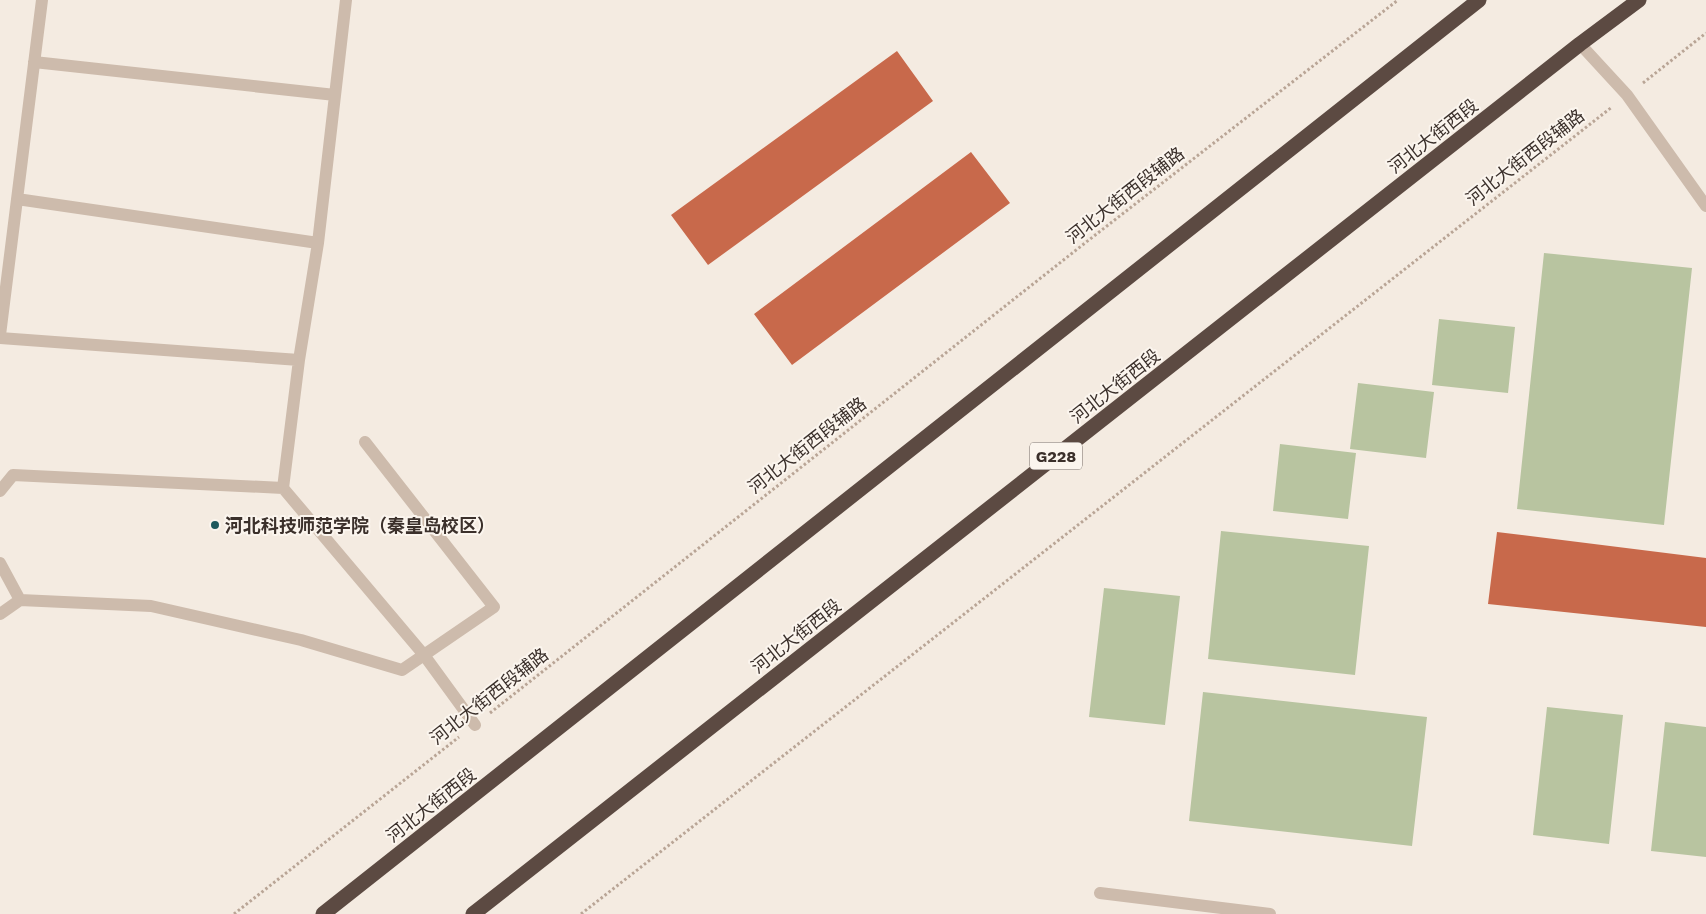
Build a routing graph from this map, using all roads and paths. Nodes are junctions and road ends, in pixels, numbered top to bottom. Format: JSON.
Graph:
{"nodes":[{"id":1,"x":42,"y":0,"type":"edge"},
{"id":2,"x":346,"y":0,"type":"edge"},
{"id":3,"x":1398,"y":0,"type":"edge"},
{"id":4,"x":1479,"y":0,"type":"edge"},
{"id":5,"x":1639,"y":0,"type":"edge"},
{"id":6,"x":1706,"y":33,"type":"edge"},
{"id":7,"x":1580,"y":44,"type":"junction"},
{"id":8,"x":34,"y":62,"type":"junction"},
{"id":9,"x":335,"y":95,"type":"junction"},
{"id":10,"x":1627,"y":95,"type":"junction"},
{"id":11,"x":17,"y":199,"type":"junction"},
{"id":12,"x":1706,"y":206,"type":"edge"},
{"id":13,"x":318,"y":243,"type":"junction"},
{"id":14,"x":0,"y":336,"type":"edge"},
{"id":15,"x":299,"y":360,"type":"junction"},
{"id":16,"x":365,"y":442,"type":"dead end"},
{"id":17,"x":283,"y":488,"type":"junction"},
{"id":18,"x":0,"y":490,"type":"edge"},
{"id":19,"x":0,"y":563,"type":"edge"},
{"id":20,"x":20,"y":600,"type":"junction"},
{"id":21,"x":0,"y":614,"type":"edge"},
{"id":22,"x":424,"y":655,"type":"junction"},
{"id":23,"x":474,"y":725,"type":"junction"},
{"id":24,"x":1100,"y":893,"type":"dead end"},
{"id":25,"x":234,"y":914,"type":"edge"},
{"id":26,"x":323,"y":914,"type":"edge"},
{"id":27,"x":473,"y":914,"type":"edge"},
{"id":28,"x":581,"y":914,"type":"edge"},
{"id":29,"x":1270,"y":914,"type":"edge"}],
"edges":[{"from":1,"to":8,"type":"street"},
{"from":2,"to":9,"type":"street"},
{"from":3,"to":23,"type":"path","name":"河北大街西段辅路"},
{"from":4,"to":26,"type":"highway","name":"河北大街西段"},
{"from":5,"to":7,"type":"highway","name":"河北大街西段","number":"G228"},
{"from":6,"to":10,"type":"path","name":"河北大街西段辅路"},
{"from":7,"to":10,"type":"street"},
{"from":7,"to":27,"type":"highway","name":"河北大街西段","number":"G228"},
{"from":8,"to":9,"type":"street"},
{"from":8,"to":11,"type":"street"},
{"from":9,"to":13,"type":"street"},
{"from":10,"to":12,"type":"street"},
{"from":10,"to":28,"type":"path","name":"河北大街西段辅路"},
{"from":11,"to":13,"type":"street"},
{"from":11,"to":14,"type":"street"},
{"from":13,"to":15,"type":"street"},
{"from":14,"to":15,"type":"street"},
{"from":15,"to":17,"type":"street"},
{"from":16,"to":22,"type":"street"},
{"from":17,"to":18,"type":"street"},
{"from":17,"to":22,"type":"street"},
{"from":19,"to":20,"type":"street"},
{"from":20,"to":21,"type":"street"},
{"from":20,"to":22,"type":"street"},
{"from":22,"to":23,"type":"street"},
{"from":23,"to":25,"type":"path","name":"河北大街西段辅路"},
{"from":24,"to":29,"type":"street"}]}
